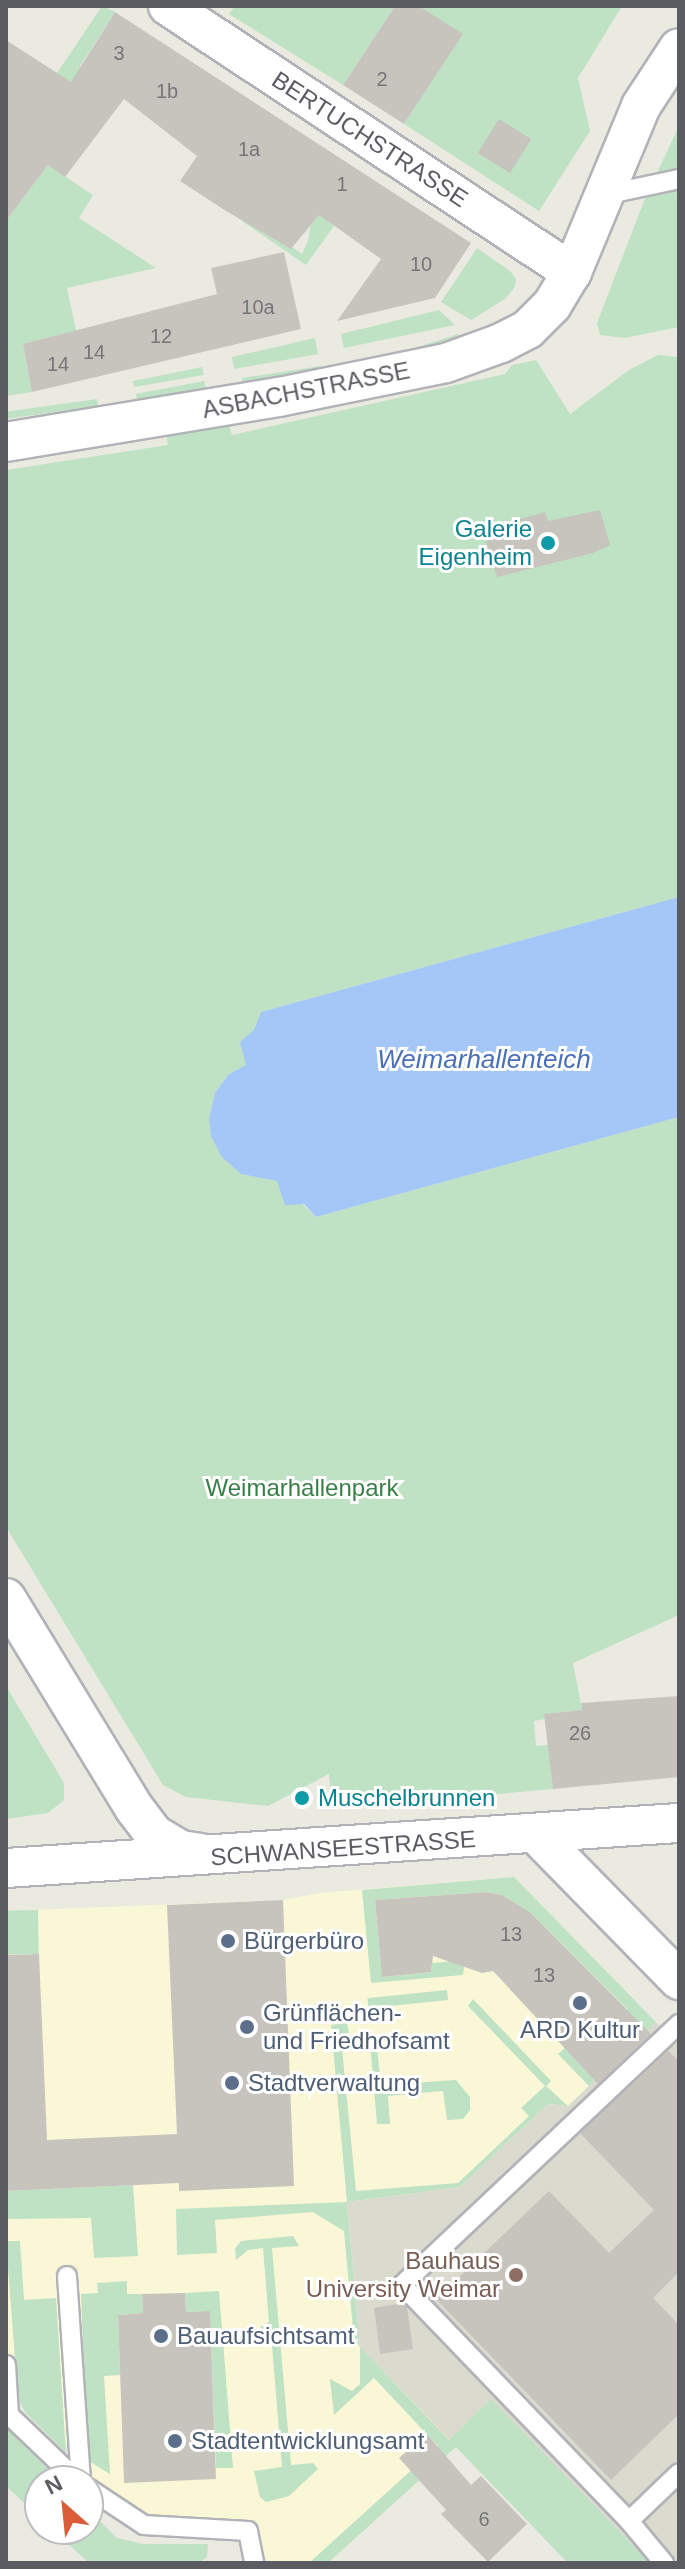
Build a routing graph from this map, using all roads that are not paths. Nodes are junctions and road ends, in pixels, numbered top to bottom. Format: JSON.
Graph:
{"nodes":[{"id":1,"x":168,"y":6,"type":"edge"},
{"id":2,"x":679,"y":48,"type":"edge"},
{"id":3,"x":679,"y":179,"type":"edge"},
{"id":4,"x":604,"y":195,"type":"junction"},
{"id":5,"x":572,"y":272,"type":"junction"},
{"id":6,"x":6,"y":442,"type":"edge"},
{"id":7,"x":6,"y":1598,"type":"edge"},
{"id":8,"x":679,"y":1823,"type":"edge"},
{"id":9,"x":537,"y":1835,"type":"junction"},
{"id":10,"x":220,"y":1857,"type":"junction"},
{"id":11,"x":6,"y":1868,"type":"edge"},
{"id":12,"x":679,"y":1980,"type":"edge"},
{"id":13,"x":679,"y":2024,"type":"edge"},
{"id":14,"x":67,"y":2276,"type":"dead end"},
{"id":15,"x":6,"y":2365,"type":"edge"},
{"id":16,"x":63,"y":2465,"type":"edge"},
{"id":17,"x":79,"y":2465,"type":"edge"},
{"id":18,"x":679,"y":2473,"type":"edge"},
{"id":19,"x":104,"y":2499,"type":"edge"},
{"id":20,"x":629,"y":2521,"type":"junction"},
{"id":21,"x":254,"y":2563,"type":"edge"},
{"id":22,"x":664,"y":2563,"type":"edge"}],
"edges":[{"from":1,"to":5,"type":"street","name":"BERTUCHSTRASSE"},
{"from":2,"to":4,"type":"street","name":"ASBACHSTRASSE"},
{"from":3,"to":4,"type":"lane"},
{"from":4,"to":5,"type":"street","name":"ASBACHSTRASSE"},
{"from":5,"to":6,"type":"street","name":"ASBACHSTRASSE"},
{"from":7,"to":10,"type":"street"},
{"from":8,"to":9,"type":"street","name":"SCHWANSEESTRASSE"},
{"from":9,"to":10,"type":"street","name":"SCHWANSEESTRASSE"},
{"from":9,"to":12,"type":"street"},
{"from":10,"to":11,"type":"street","name":"SCHWANSEESTRASSE"},
{"from":13,"to":20,"type":"lane"},
{"from":14,"to":17,"type":"lane"},
{"from":15,"to":16,"type":"lane"},
{"from":18,"to":20,"type":"lane"},
{"from":19,"to":21,"type":"lane"},
{"from":20,"to":22,"type":"lane"}]}
